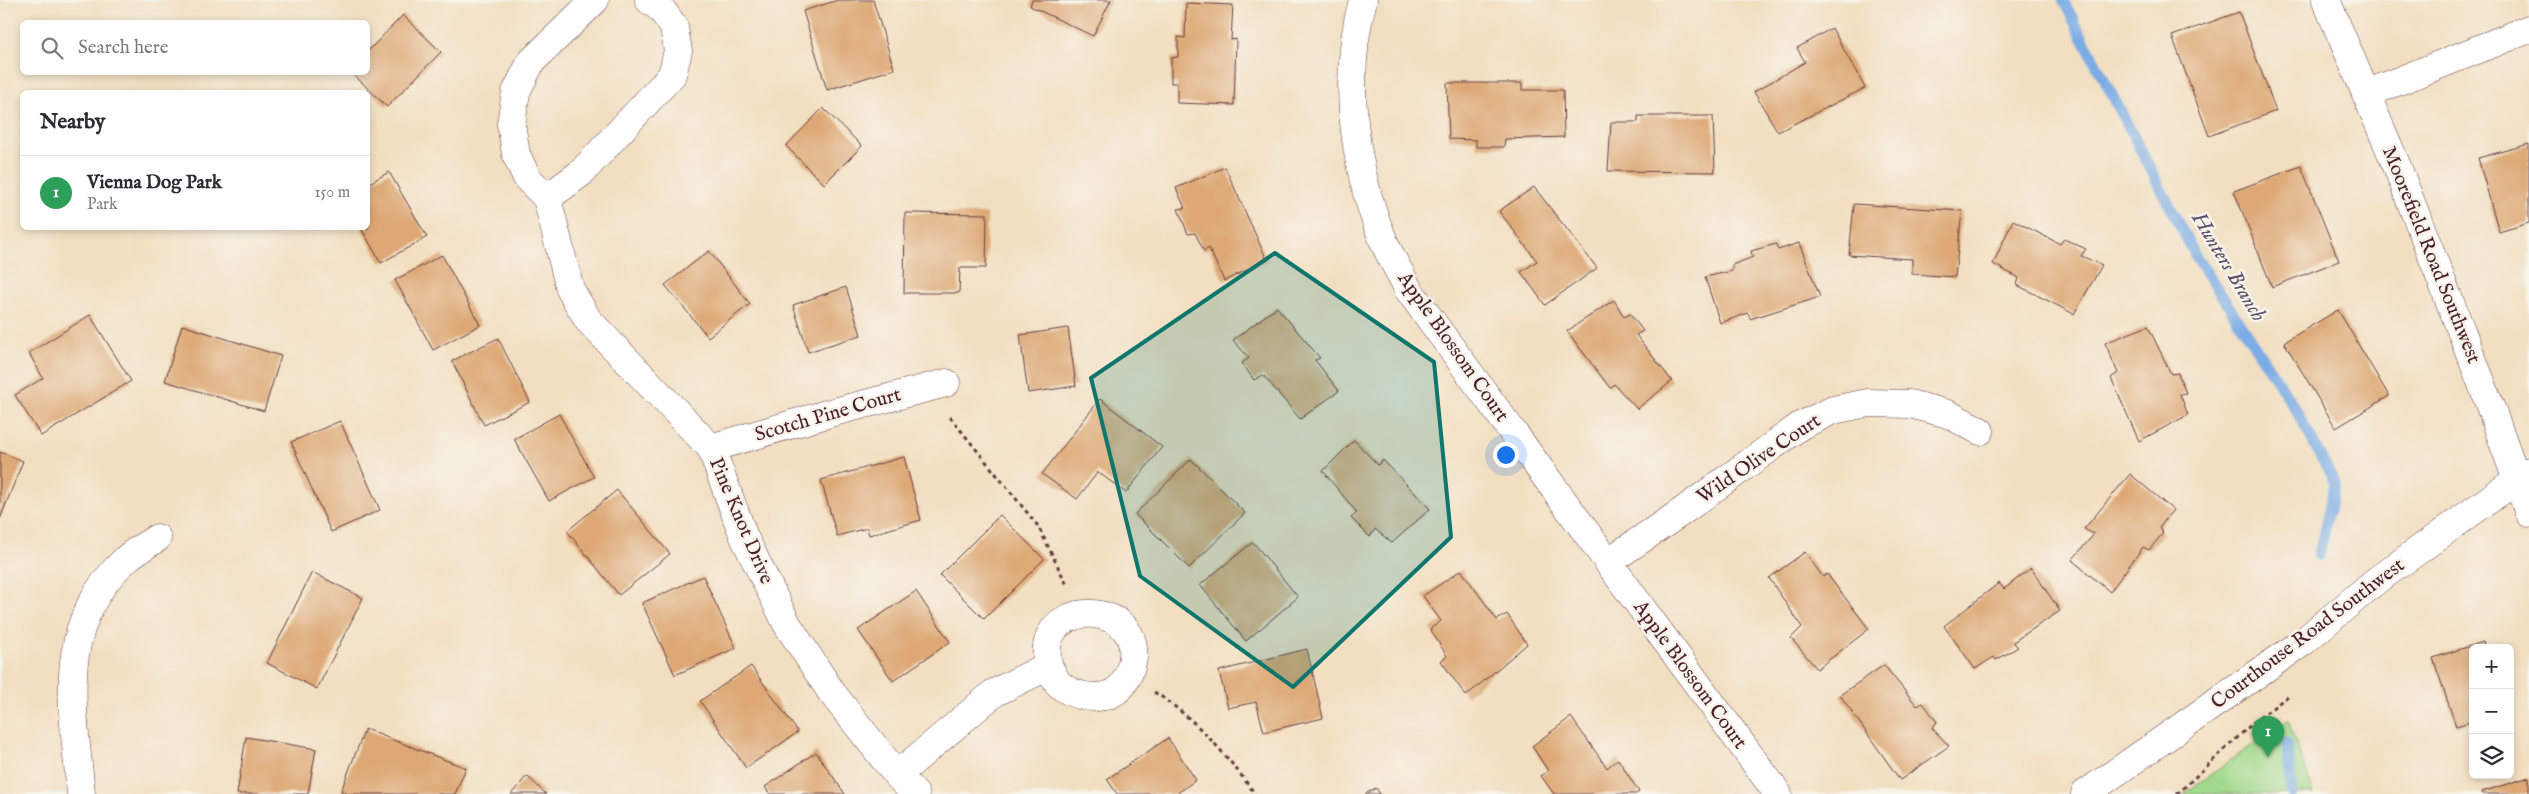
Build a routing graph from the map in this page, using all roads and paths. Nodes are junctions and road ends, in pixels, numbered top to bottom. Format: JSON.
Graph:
{"nodes":[{"id":1,"x":595,"y":0,"type":"edge"},
{"id":2,"x":648,"y":0,"type":"edge"},
{"id":3,"x":1363,"y":0,"type":"edge"},
{"id":4,"x":2326,"y":0,"type":"edge"},
{"id":5,"x":2529,"y":29,"type":"edge"},
{"id":6,"x":2366,"y":94,"type":"junction"},
{"id":7,"x":547,"y":198,"type":"junction"},
{"id":8,"x":936,"y":385,"type":"joint"},
{"id":9,"x":1980,"y":431,"type":"dead end"},
{"id":10,"x":711,"y":448,"type":"junction"},
{"id":11,"x":2523,"y":475,"type":"edge"},
{"id":12,"x":2529,"y":513,"type":"edge"},
{"id":13,"x":157,"y":538,"type":"dead end"},
{"id":14,"x":1608,"y":562,"type":"junction"},
{"id":15,"x":1074,"y":615,"type":"junction"},
{"id":16,"x":1048,"y":666,"type":"junction"},
{"id":17,"x":1128,"y":675,"type":"junction"},
{"id":18,"x":906,"y":785,"type":"edge"},
{"id":19,"x":81,"y":794,"type":"edge"},
{"id":20,"x":1255,"y":794,"type":"edge"},
{"id":21,"x":1778,"y":794,"type":"edge"},
{"id":22,"x":2085,"y":794,"type":"edge"}],
"edges":[{"from":1,"to":7,"type":"street"},
{"from":2,"to":7,"type":"street"},
{"from":3,"to":14,"type":"street","name":"Apple Blossom Court"},
{"from":4,"to":6,"type":"street","name":"Moorefield Road Southwest"},
{"from":5,"to":6,"type":"street"},
{"from":6,"to":11,"type":"street","name":"Moorefield Road Southwest"},
{"from":7,"to":10,"type":"street","name":"Pine Knot Drive"},
{"from":8,"to":10,"type":"street","name":"Scotch Pine Court"},
{"from":8,"to":15,"type":"path"},
{"from":9,"to":14,"type":"street","name":"Wild Olive Court"},
{"from":10,"to":18,"type":"street","name":"Pine Knot Drive"},
{"from":11,"to":12,"type":"street","name":"Moorefield Road Southwest"},
{"from":11,"to":22,"type":"street","name":"Courthouse Road Southwest"},
{"from":13,"to":19,"type":"street"},
{"from":14,"to":21,"type":"street","name":"Apple Blossom Court"},
{"from":15,"to":16,"type":"street"},
{"from":15,"to":17,"type":"street"},
{"from":16,"to":17,"type":"street"},
{"from":16,"to":18,"type":"street"},
{"from":17,"to":20,"type":"path"}]}
